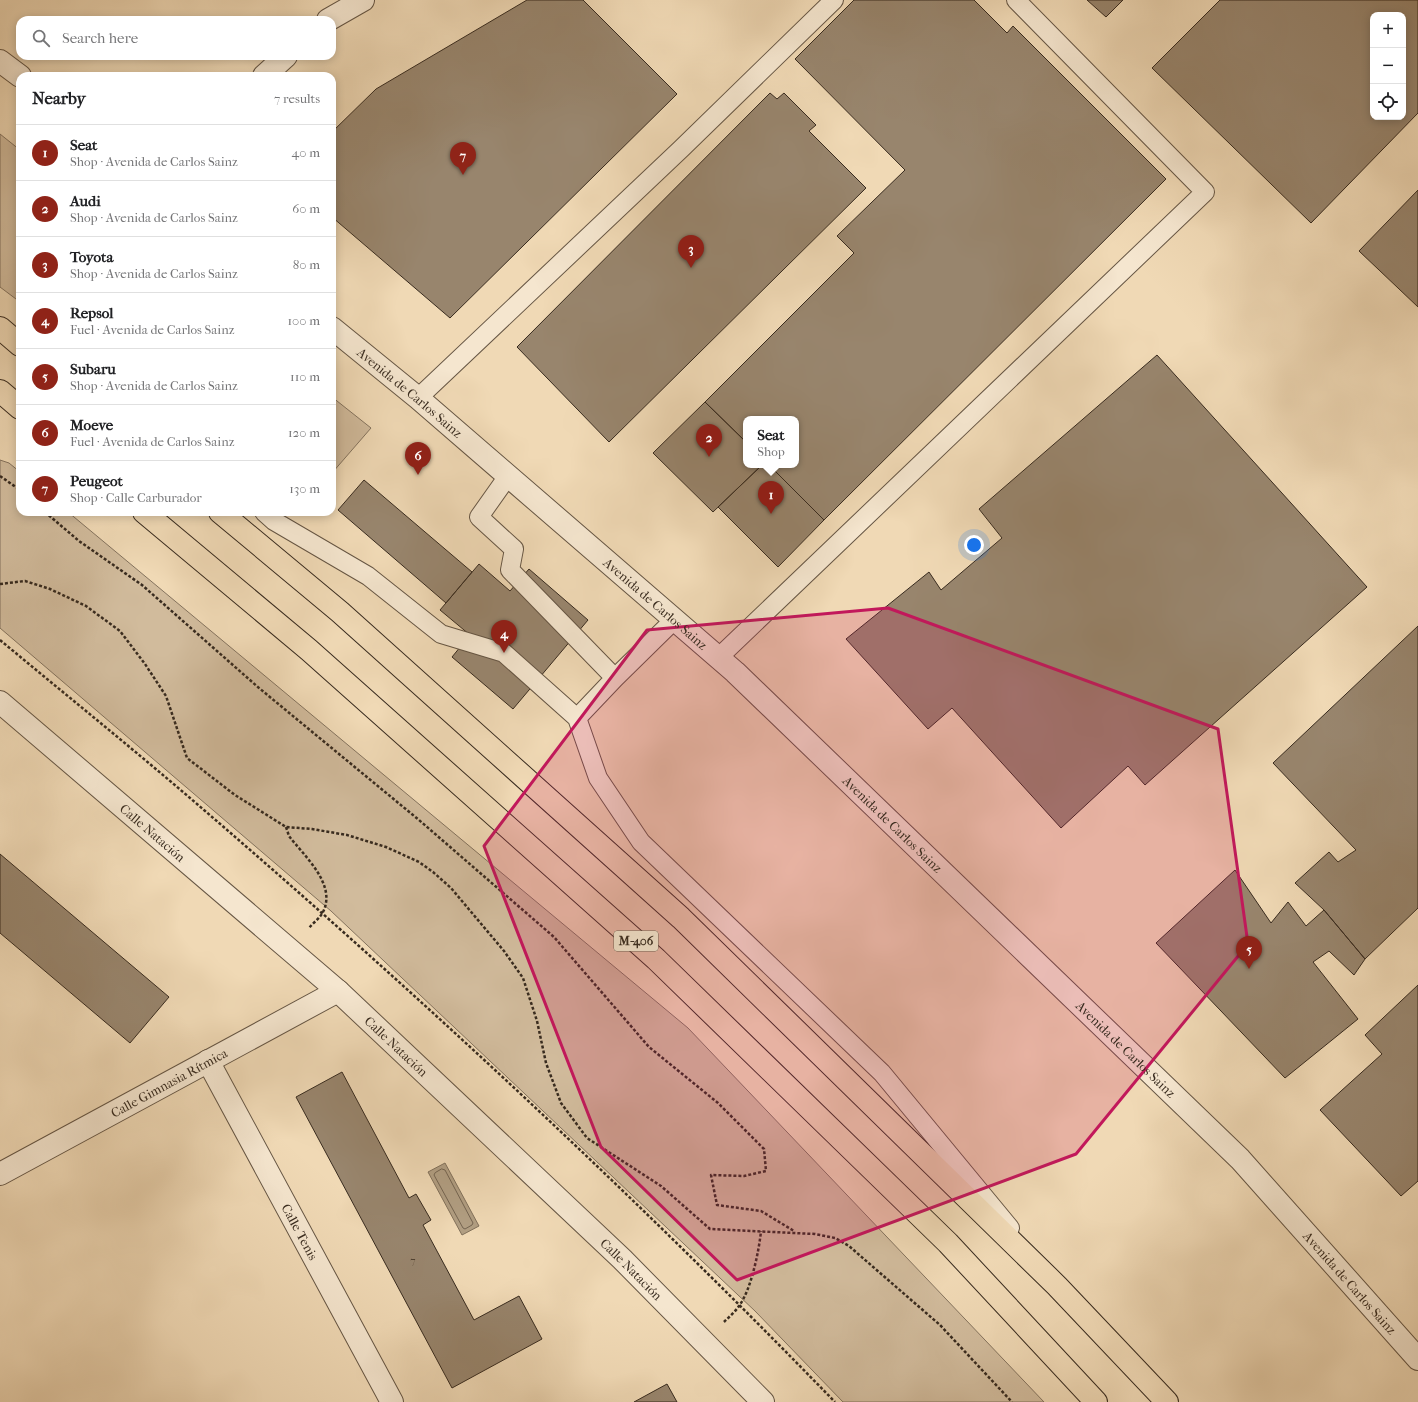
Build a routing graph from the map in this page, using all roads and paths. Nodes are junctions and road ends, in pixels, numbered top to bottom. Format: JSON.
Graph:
{"nodes":[{"id":1,"x":363,"y":0,"type":"edge"},
{"id":2,"x":834,"y":0,"type":"edge"},
{"id":3,"x":1016,"y":0,"type":"edge"},
{"id":4,"x":335,"y":16,"type":"edge"},
{"id":5,"x":0,"y":60,"type":"edge"},
{"id":6,"x":282,"y":60,"type":"edge"},
{"id":7,"x":268,"y":72,"type":"edge"},
{"id":8,"x":16,"y":73,"type":"edge"},
{"id":9,"x":0,"y":321,"type":"edge"},
{"id":10,"x":0,"y":328,"type":"edge"},
{"id":11,"x":16,"y":328,"type":"edge"},
{"id":12,"x":336,"y":331,"type":"edge"},
{"id":13,"x":16,"y":342,"type":"edge"},
{"id":14,"x":0,"y":391,"type":"edge"},
{"id":15,"x":418,"y":398,"type":"junction"},
{"id":16,"x":16,"y":405,"type":"edge"},
{"id":17,"x":0,"y":476,"type":"edge"},
{"id":18,"x":508,"y":476,"type":"junction"},
{"id":19,"x":16,"y":487,"type":"edge"},
{"id":20,"x":50,"y":516,"type":"edge"},
{"id":21,"x":149,"y":516,"type":"edge"},
{"id":22,"x":225,"y":516,"type":"edge"},
{"id":23,"x":268,"y":516,"type":"edge"},
{"id":24,"x":0,"y":584,"type":"edge"},
{"id":25,"x":674,"y":620,"type":"junction"},
{"id":26,"x":0,"y":640,"type":"edge"},
{"id":27,"x":718,"y":658,"type":"junction"},
{"id":28,"x":615,"y":678,"type":"junction"},
{"id":29,"x":3,"y":707,"type":"edge"},
{"id":30,"x":577,"y":718,"type":"junction"},
{"id":31,"x":286,"y":827,"type":"junction"},
{"id":32,"x":322,"y":914,"type":"junction"},
{"id":33,"x":290,"y":949,"type":"junction"},
{"id":34,"x":338,"y":991,"type":"junction"},
{"id":35,"x":208,"y":1061,"type":"junction"},
{"id":36,"x":0,"y":1174,"type":"edge"},
{"id":37,"x":761,"y":1231,"type":"junction"},
{"id":38,"x":795,"y":1232,"type":"junction"},
{"id":39,"x":1057,"y":1286,"type":"junction"},
{"id":40,"x":740,"y":1305,"type":"junction"},
{"id":41,"x":705,"y":1344,"type":"junction"},
{"id":42,"x":1418,"y":1359,"type":"edge"},
{"id":43,"x":1164,"y":1398,"type":"edge"},
{"id":44,"x":392,"y":1402,"type":"edge"},
{"id":45,"x":763,"y":1402,"type":"edge"},
{"id":46,"x":835,"y":1402,"type":"edge"},
{"id":47,"x":1012,"y":1402,"type":"edge"},
{"id":48,"x":1096,"y":1402,"type":"edge"}],
"edges":[{"from":1,"to":4,"type":"street"},
{"from":2,"to":15,"type":"lane"},
{"from":3,"to":27,"type":"lane"},
{"from":5,"to":8,"type":"street"},
{"from":6,"to":7,"type":"street"},
{"from":9,"to":11,"type":"lane"},
{"from":10,"to":13,"type":"highway"},
{"from":12,"to":15,"type":"street","name":"Avenida de Carlos Sainz"},
{"from":14,"to":16,"type":"highway"},
{"from":15,"to":18,"type":"street","name":"Avenida de Carlos Sainz"},
{"from":17,"to":19,"type":"path"},
{"from":18,"to":25,"type":"street","name":"Avenida de Carlos Sainz"},
{"from":18,"to":28,"type":"lane"},
{"from":20,"to":38,"type":"path"},
{"from":21,"to":48,"type":"highway","number":"M-406"},
{"from":22,"to":39,"type":"highway"},
{"from":23,"to":30,"type":"lane"},
{"from":24,"to":31,"type":"path"},
{"from":25,"to":27,"type":"street","name":"Avenida de Carlos Sainz"},
{"from":25,"to":28,"type":"lane"},
{"from":26,"to":32,"type":"path"},
{"from":27,"to":42,"type":"street","name":"Avenida de Carlos Sainz"},
{"from":28,"to":30,"type":"lane"},
{"from":29,"to":33,"type":"street","name":"Calle Natación"},
{"from":30,"to":39,"type":"lane"},
{"from":31,"to":32,"type":"path"},
{"from":31,"to":37,"type":"path"},
{"from":32,"to":33,"type":"path"},
{"from":32,"to":40,"type":"path"},
{"from":33,"to":34,"type":"street","name":"Calle Natación"},
{"from":34,"to":35,"type":"street","name":"Calle Gimnasia Rítmica"},
{"from":34,"to":41,"type":"street","name":"Calle Natación"},
{"from":35,"to":36,"type":"street","name":"Calle Gimnasia Rítmica"},
{"from":35,"to":44,"type":"street","name":"Calle Tenis"},
{"from":37,"to":38,"type":"path"},
{"from":37,"to":40,"type":"path"},
{"from":38,"to":47,"type":"path"},
{"from":39,"to":43,"type":"highway"},
{"from":40,"to":41,"type":"path"},
{"from":40,"to":46,"type":"path"},
{"from":41,"to":45,"type":"street","name":"Calle Natación"}]}
